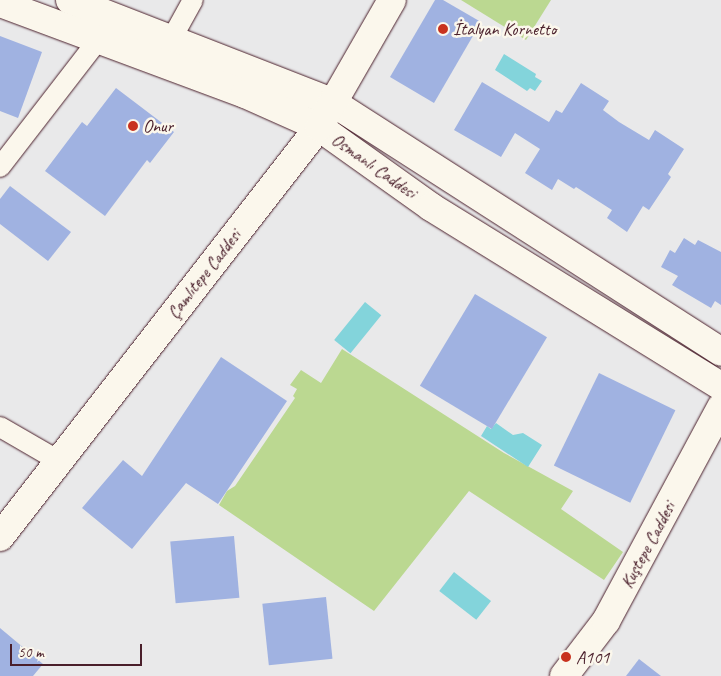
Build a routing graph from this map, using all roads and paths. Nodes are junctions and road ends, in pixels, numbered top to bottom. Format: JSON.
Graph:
{"nodes":[{"id":1,"x":70,"y":0,"type":"edge"},
{"id":2,"x":193,"y":0,"type":"edge"},
{"id":3,"x":392,"y":0,"type":"edge"},
{"id":4,"x":0,"y":3,"type":"edge"},
{"id":5,"x":172,"y":38,"type":"junction"},
{"id":6,"x":98,"y":39,"type":"junction"},
{"id":7,"x":332,"y":102,"type":"junction"},
{"id":8,"x":319,"y":127,"type":"junction"},
{"id":9,"x":0,"y":167,"type":"edge"},
{"id":10,"x":721,"y":352,"type":"edge"},
{"id":11,"x":721,"y":386,"type":"edge"},
{"id":12,"x":721,"y":407,"type":"edge"},
{"id":13,"x":0,"y":426,"type":"edge"},
{"id":14,"x":59,"y":461,"type":"junction"},
{"id":15,"x":0,"y":537,"type":"edge"},
{"id":16,"x":564,"y":676,"type":"edge"}],
"edges":[{"from":1,"to":5,"type":"main road","name":"Osmanlı Caddesi"},
{"from":2,"to":5,"type":"street"},
{"from":3,"to":7,"type":"main road","name":"Çamlıtepe Caddesi"},
{"from":4,"to":6,"type":"main road","name":"Osmanlı Caddesi"},
{"from":5,"to":7,"type":"main road","name":"Osmanlı Caddesi"},
{"from":6,"to":8,"type":"main road","name":"Osmanlı Caddesi"},
{"from":6,"to":9,"type":"street"},
{"from":7,"to":8,"type":"main road","name":"Çamlıtepe Caddesi"},
{"from":7,"to":10,"type":"main road","name":"Osmanlı Caddesi"},
{"from":8,"to":11,"type":"main road","name":"Osmanlı Caddesi"},
{"from":8,"to":14,"type":"main road","name":"Çamlıtepe Caddesi"},
{"from":12,"to":16,"type":"main road","name":"Kuştepe Caddesi"},
{"from":13,"to":14,"type":"street"},
{"from":14,"to":15,"type":"main road","name":"Çamlıtepe Caddesi"}]}
